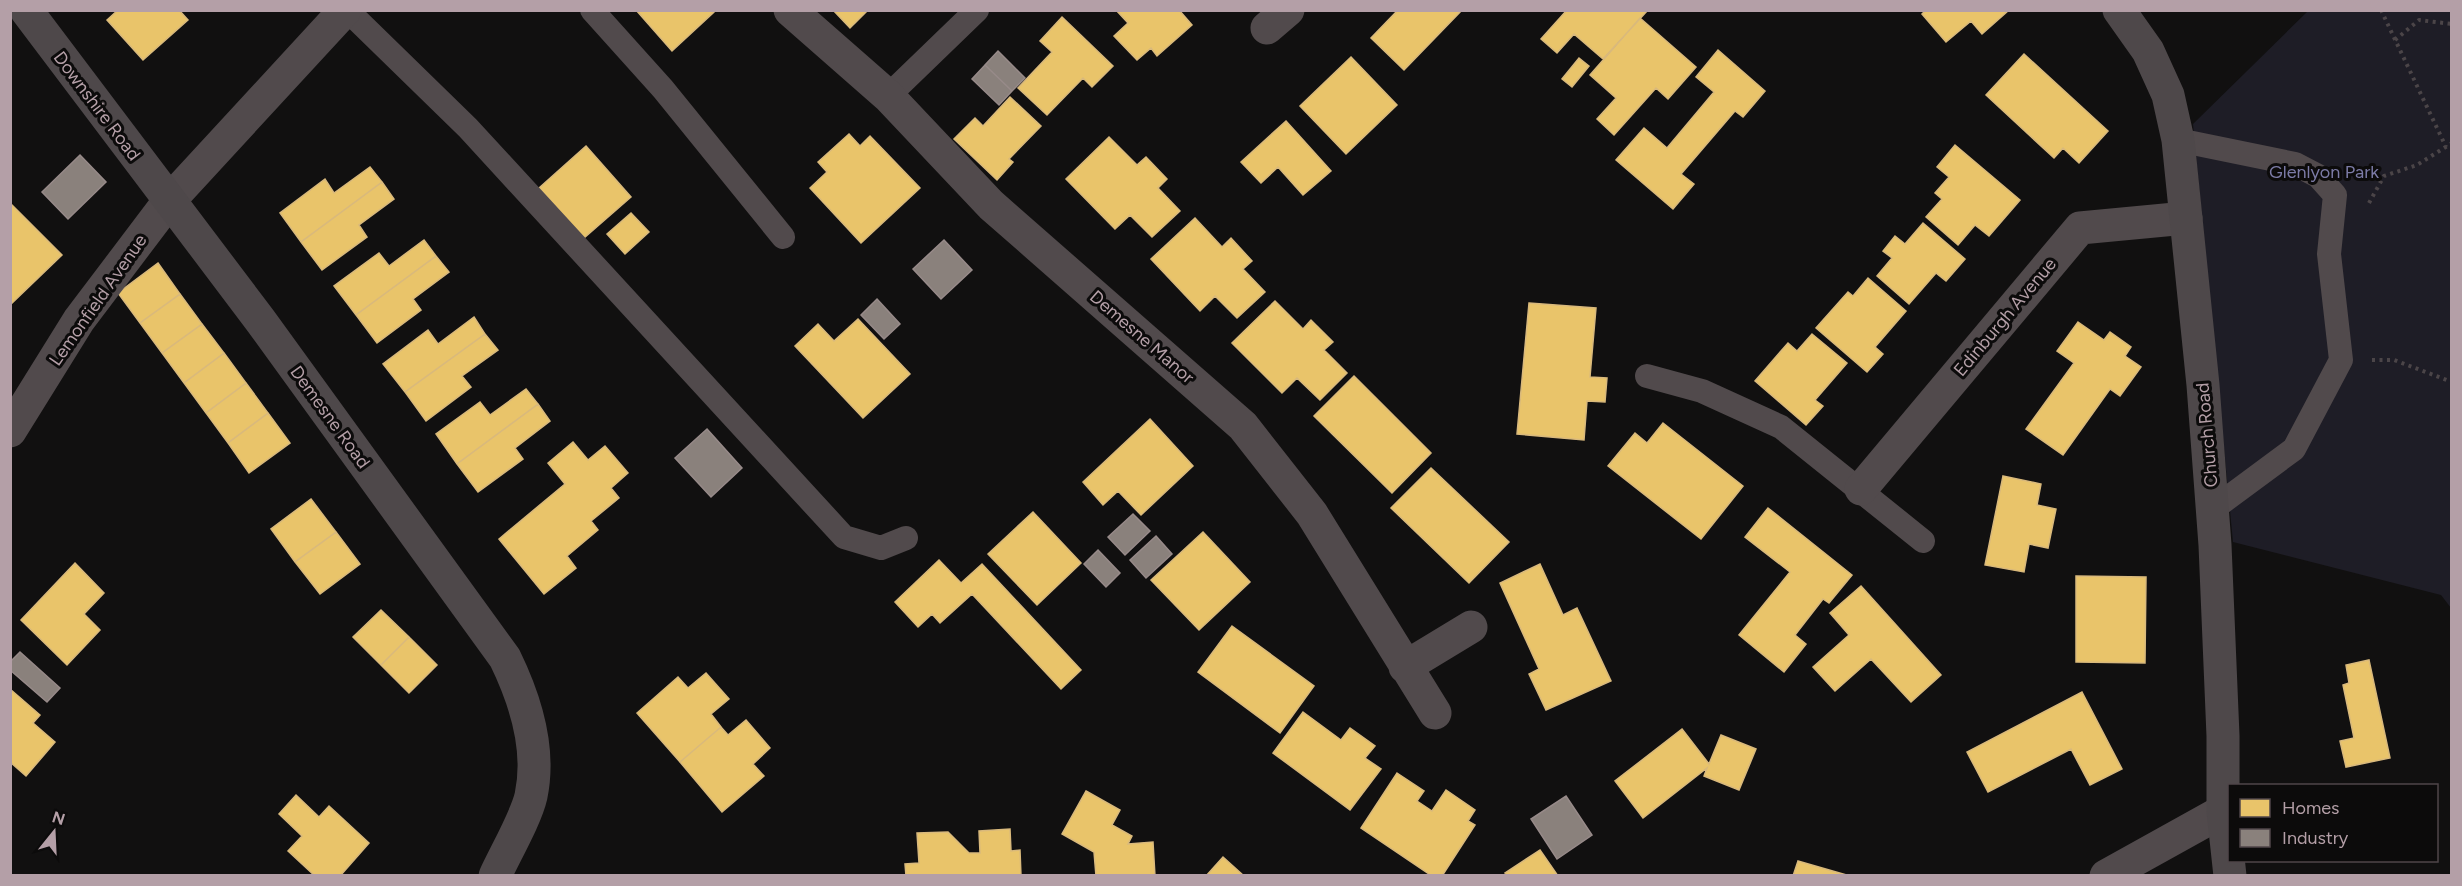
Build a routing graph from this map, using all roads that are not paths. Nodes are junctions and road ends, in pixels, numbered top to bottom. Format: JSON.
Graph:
{"nodes":[{"id":1,"x":26,"y":10,"type":"edge"},
{"id":2,"x":346,"y":10,"type":"edge"},
{"id":3,"x":592,"y":10,"type":"edge"},
{"id":4,"x":789,"y":10,"type":"edge"},
{"id":5,"x":977,"y":10,"type":"edge"},
{"id":6,"x":2119,"y":10,"type":"edge"},
{"id":7,"x":888,"y":96,"type":"junction"},
{"id":8,"x":2178,"y":140,"type":"junction"},
{"id":9,"x":169,"y":201,"type":"junction"},
{"id":10,"x":2186,"y":218,"type":"junction"},
{"id":11,"x":783,"y":237,"type":"dead end"},
{"id":12,"x":1647,"y":376,"type":"dead end"},
{"id":13,"x":10,"y":431,"type":"edge"},
{"id":14,"x":1861,"y":489,"type":"junction"},
{"id":15,"x":2213,"y":509,"type":"junction"},
{"id":16,"x":906,"y":538,"type":"dead end"},
{"id":17,"x":1923,"y":541,"type":"dead end"},
{"id":18,"x":1471,"y":627,"type":"dead end"},
{"id":19,"x":1405,"y":667,"type":"junction"},
{"id":20,"x":1436,"y":713,"type":"dead end"},
{"id":21,"x":2223,"y":811,"type":"junction"},
{"id":22,"x":2228,"y":857,"type":"edge"},
{"id":23,"x":495,"y":876,"type":"edge"},
{"id":24,"x":2106,"y":876,"type":"edge"}],
"edges":[{"from":1,"to":9,"type":"street","name":"Downshire Road"},
{"from":2,"to":9,"type":"street"},
{"from":2,"to":16,"type":"lane"},
{"from":3,"to":11,"type":"lane"},
{"from":4,"to":7,"type":"street","name":"Demesne Manor"},
{"from":5,"to":7,"type":"lane"},
{"from":6,"to":8,"type":"street","name":"Church Road"},
{"from":7,"to":19,"type":"street","name":"Demesne Manor"},
{"from":8,"to":10,"type":"street","name":"Church Road"},
{"from":8,"to":15,"type":"lane"},
{"from":9,"to":13,"type":"street","name":"Lemonfield Avenue"},
{"from":9,"to":23,"type":"street","name":"Demesne Road"},
{"from":10,"to":14,"type":"street","name":"Edinburgh Avenue"},
{"from":10,"to":15,"type":"street","name":"Church Road"},
{"from":12,"to":14,"type":"lane"},
{"from":14,"to":17,"type":"lane"},
{"from":15,"to":21,"type":"street","name":"Church Road"},
{"from":18,"to":19,"type":"street"},
{"from":19,"to":20,"type":"street","name":"Demesne Manor"},
{"from":21,"to":22,"type":"street","name":"Church Road"},
{"from":21,"to":24,"type":"street"}]}
